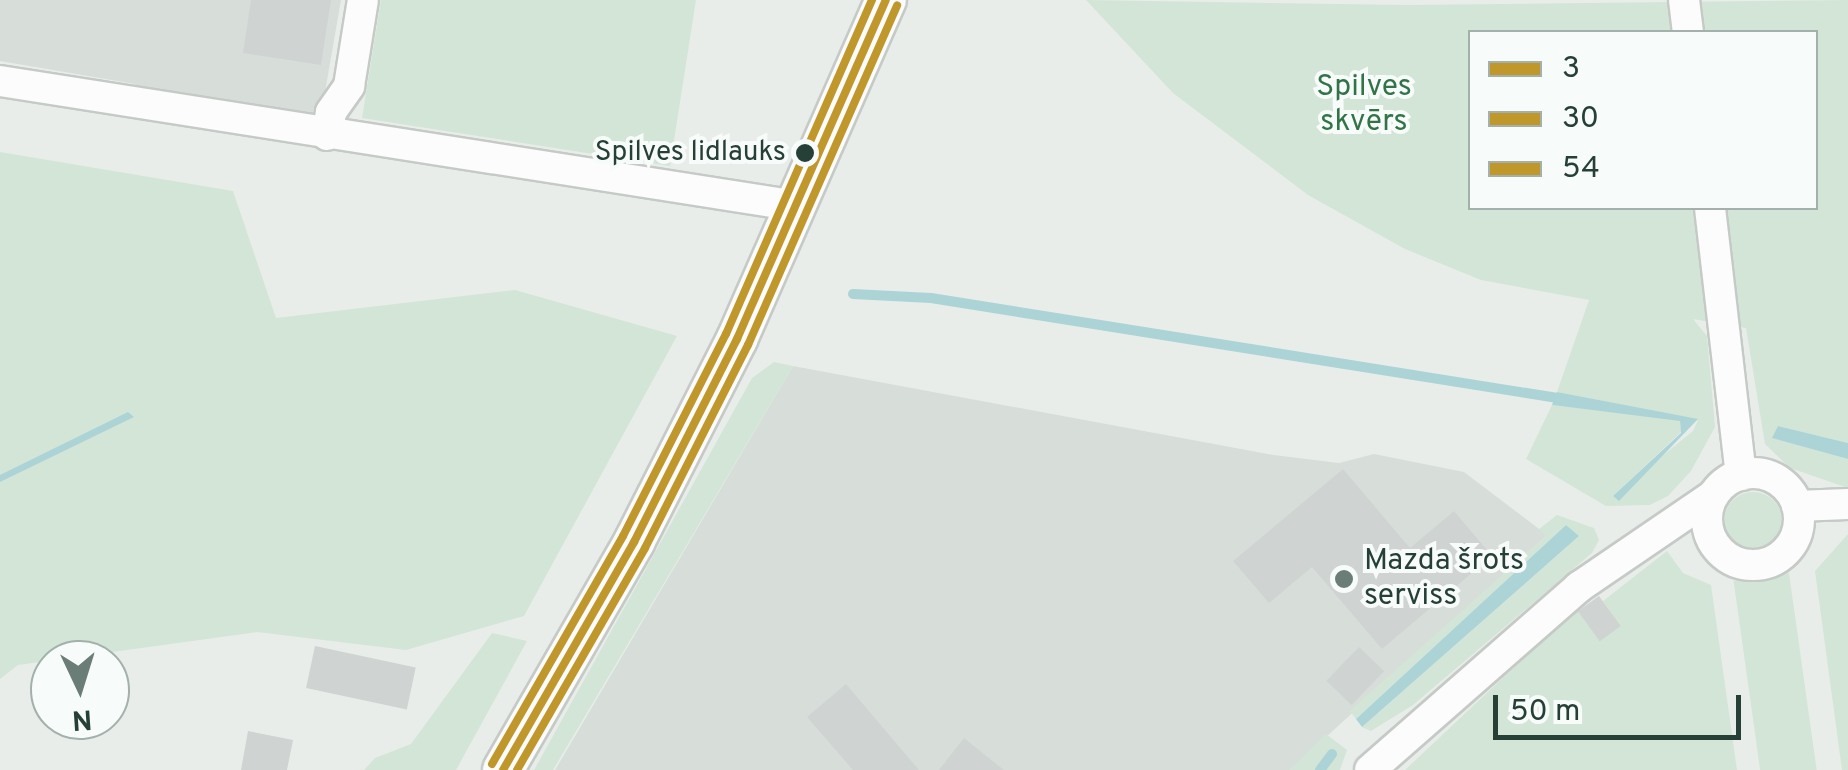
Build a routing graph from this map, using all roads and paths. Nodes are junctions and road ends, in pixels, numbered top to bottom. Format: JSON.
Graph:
{"nodes":[{"id":1,"x":363,"y":0,"type":"edge"},
{"id":2,"x":886,"y":0,"type":"edge"},
{"id":3,"x":1684,"y":0,"type":"edge"},
{"id":4,"x":1688,"y":30,"type":"edge"},
{"id":5,"x":0,"y":81,"type":"edge"},
{"id":6,"x":327,"y":135,"type":"junction"},
{"id":7,"x":798,"y":206,"type":"junction"},
{"id":8,"x":1710,"y":210,"type":"edge"},
{"id":9,"x":1741,"y":475,"type":"junction"},
{"id":10,"x":1714,"y":495,"type":"junction"},
{"id":11,"x":1848,"y":504,"type":"edge"},
{"id":12,"x":1797,"y":506,"type":"junction"},
{"id":13,"x":503,"y":770,"type":"edge"},
{"id":14,"x":1370,"y":770,"type":"edge"}],
"edges":[{"from":1,"to":6,"type":"street"},
{"from":2,"to":7,"type":"main road"},
{"from":3,"to":4,"type":"street"},
{"from":5,"to":6,"type":"street"},
{"from":6,"to":7,"type":"street"},
{"from":7,"to":13,"type":"main road"},
{"from":8,"to":9,"type":"street"},
{"from":9,"to":10,"type":"street"},
{"from":9,"to":12,"type":"street"},
{"from":10,"to":12,"type":"street"},
{"from":10,"to":14,"type":"street"},
{"from":11,"to":12,"type":"street"}]}
